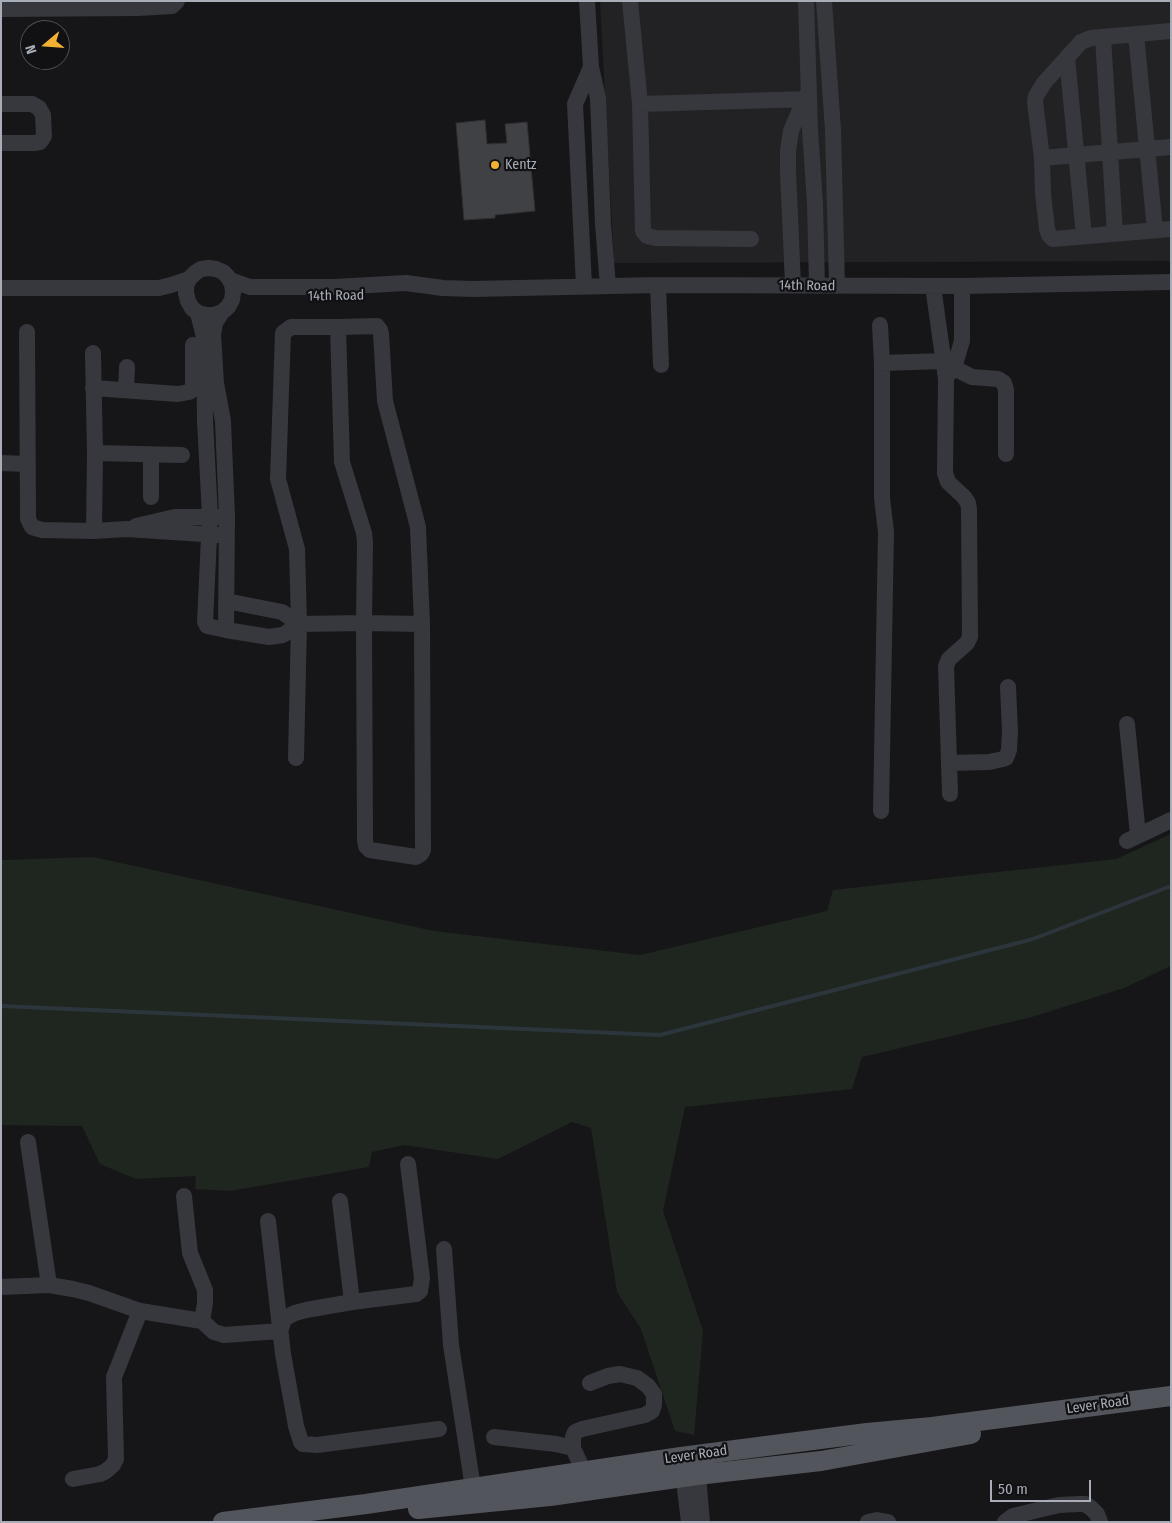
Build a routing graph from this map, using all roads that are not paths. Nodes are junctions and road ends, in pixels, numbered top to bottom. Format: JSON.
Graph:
{"nodes":[{"id":1,"x":177,"y":1,"type":"edge"},
{"id":2,"x":588,"y":1,"type":"edge"},
{"id":3,"x":630,"y":1,"type":"edge"},
{"id":4,"x":806,"y":1,"type":"edge"},
{"id":5,"x":824,"y":1,"type":"edge"},
{"id":6,"x":101,"y":4,"type":"edge"},
{"id":7,"x":138,"y":4,"type":"edge"},
{"id":8,"x":67,"y":5,"type":"edge"},
{"id":9,"x":1,"y":9,"type":"edge"},
{"id":10,"x":1171,"y":31,"type":"edge"},
{"id":11,"x":1136,"y":34,"type":"junction"},
{"id":12,"x":1103,"y":37,"type":"junction"},
{"id":13,"x":1067,"y":57,"type":"junction"},
{"id":14,"x":591,"y":67,"type":"junction"},
{"id":15,"x":808,"y":95,"type":"junction"},
{"id":16,"x":1,"y":104,"type":"edge"},
{"id":17,"x":640,"y":104,"type":"junction"},
{"id":18,"x":1,"y":143,"type":"edge"},
{"id":19,"x":1171,"y":147,"type":"edge"},
{"id":20,"x":1146,"y":149,"type":"junction"},
{"id":21,"x":1110,"y":152,"type":"junction"},
{"id":22,"x":1076,"y":155,"type":"junction"},
{"id":23,"x":1042,"y":158,"type":"junction"},
{"id":24,"x":603,"y":224,"type":"junction"},
{"id":25,"x":581,"y":226,"type":"junction"},
{"id":26,"x":1163,"y":229,"type":"edge"},
{"id":27,"x":1115,"y":234,"type":"junction"},
{"id":28,"x":1084,"y":236,"type":"junction"},
{"id":29,"x":751,"y":239,"type":"dead end"},
{"id":30,"x":190,"y":279,"type":"junction"},
{"id":31,"x":230,"y":280,"type":"junction"},
{"id":32,"x":1171,"y":282,"type":"edge"},
{"id":33,"x":658,"y":285,"type":"junction"},
{"id":34,"x":793,"y":285,"type":"junction"},
{"id":35,"x":584,"y":286,"type":"junction"},
{"id":36,"x":608,"y":286,"type":"junction"},
{"id":37,"x":817,"y":286,"type":"junction"},
{"id":38,"x":838,"y":286,"type":"junction"},
{"id":39,"x":934,"y":286,"type":"junction"},
{"id":40,"x":962,"y":286,"type":"junction"},
{"id":41,"x":1,"y":288,"type":"edge"},
{"id":42,"x":443,"y":288,"type":"junction"},
{"id":43,"x":1,"y":296,"type":"edge"},
{"id":44,"x":193,"y":307,"type":"junction"},
{"id":45,"x":226,"y":308,"type":"junction"},
{"id":46,"x":880,"y":325,"type":"dead end"},
{"id":47,"x":338,"y":327,"type":"junction"},
{"id":48,"x":27,"y":332,"type":"dead end"},
{"id":49,"x":193,"y":345,"type":"dead end"},
{"id":50,"x":93,"y":353,"type":"dead end"},
{"id":51,"x":882,"y":363,"type":"junction"},
{"id":52,"x":661,"y":365,"type":"dead end"},
{"id":53,"x":127,"y":367,"type":"dead end"},
{"id":54,"x":947,"y":369,"type":"junction"},
{"id":55,"x":92,"y":388,"type":"junction"},
{"id":56,"x":126,"y":390,"type":"junction"},
{"id":57,"x":198,"y":421,"type":"junction"},
{"id":58,"x":223,"y":421,"type":"junction"},
{"id":59,"x":94,"y":454,"type":"junction"},
{"id":60,"x":151,"y":454,"type":"junction"},
{"id":61,"x":1006,"y":454,"type":"dead end"},
{"id":62,"x":182,"y":455,"type":"dead end"},
{"id":63,"x":1,"y":464,"type":"edge"},
{"id":64,"x":28,"y":464,"type":"junction"},
{"id":65,"x":151,"y":497,"type":"dead end"},
{"id":66,"x":210,"y":516,"type":"junction"},
{"id":67,"x":227,"y":517,"type":"junction"},
{"id":68,"x":127,"y":529,"type":"junction"},
{"id":69,"x":94,"y":531,"type":"junction"},
{"id":70,"x":208,"y":535,"type":"junction"},
{"id":71,"x":226,"y":535,"type":"junction"},
{"id":72,"x":226,"y":601,"type":"junction"},
{"id":73,"x":364,"y":623,"type":"junction"},
{"id":74,"x":299,"y":624,"type":"junction"},
{"id":75,"x":422,"y":624,"type":"junction"},
{"id":76,"x":226,"y":630,"type":"junction"},
{"id":77,"x":1008,"y":687,"type":"dead end"},
{"id":78,"x":1127,"y":724,"type":"dead end"},
{"id":79,"x":296,"y":758,"type":"dead end"},
{"id":80,"x":949,"y":763,"type":"junction"},
{"id":81,"x":950,"y":794,"type":"dead end"},
{"id":82,"x":882,"y":811,"type":"dead end"},
{"id":83,"x":1171,"y":820,"type":"edge"},
{"id":84,"x":28,"y":1142,"type":"dead end"},
{"id":85,"x":408,"y":1164,"type":"dead end"},
{"id":86,"x":184,"y":1196,"type":"dead end"},
{"id":87,"x":340,"y":1201,"type":"dead end"},
{"id":88,"x":268,"y":1221,"type":"dead end"},
{"id":89,"x":444,"y":1249,"type":"dead end"},
{"id":90,"x":49,"y":1285,"type":"junction"},
{"id":91,"x":1,"y":1287,"type":"edge"},
{"id":92,"x":352,"y":1302,"type":"junction"},
{"id":93,"x":140,"y":1311,"type":"junction"},
{"id":94,"x":202,"y":1321,"type":"junction"},
{"id":95,"x":280,"y":1331,"type":"junction"},
{"id":96,"x":590,"y":1383,"type":"dead end"},
{"id":97,"x":1171,"y":1396,"type":"edge"},
{"id":98,"x":1171,"y":1402,"type":"edge"},
{"id":99,"x":439,"y":1429,"type":"dead end"},
{"id":100,"x":494,"y":1437,"type":"dead end"},
{"id":101,"x":573,"y":1448,"type":"junction"},
{"id":102,"x":689,"y":1466,"type":"junction"},
{"id":103,"x":584,"y":1472,"type":"junction"},
{"id":104,"x":73,"y":1479,"type":"dead end"},
{"id":105,"x":473,"y":1488,"type":"junction"},
{"id":106,"x":223,"y":1522,"type":"edge"},
{"id":107,"x":292,"y":1522,"type":"edge"},
{"id":108,"x":689,"y":1522,"type":"edge"},
{"id":109,"x":702,"y":1522,"type":"edge"},
{"id":110,"x":868,"y":1522,"type":"edge"},
{"id":111,"x":888,"y":1522,"type":"edge"},
{"id":112,"x":1005,"y":1522,"type":"edge"},
{"id":113,"x":1100,"y":1522,"type":"edge"}],
"edges":[{"from":1,"to":7,"type":"street"},
{"from":2,"to":14,"type":"street"},
{"from":3,"to":17,"type":"street"},
{"from":4,"to":15,"type":"street"},
{"from":5,"to":38,"type":"street"},
{"from":6,"to":7,"type":"street"},
{"from":6,"to":8,"type":"street"},
{"from":8,"to":9,"type":"street"},
{"from":10,"to":11,"type":"street"},
{"from":11,"to":12,"type":"street"},
{"from":11,"to":20,"type":"street"},
{"from":12,"to":13,"type":"street"},
{"from":12,"to":21,"type":"street"},
{"from":13,"to":22,"type":"street"},
{"from":13,"to":23,"type":"street"},
{"from":14,"to":24,"type":"street"},
{"from":14,"to":25,"type":"street"},
{"from":15,"to":17,"type":"street"},
{"from":15,"to":34,"type":"street"},
{"from":15,"to":37,"type":"street"},
{"from":16,"to":18,"type":"street"},
{"from":17,"to":29,"type":"street"},
{"from":19,"to":20,"type":"street"},
{"from":20,"to":21,"type":"street"},
{"from":20,"to":26,"type":"street"},
{"from":21,"to":22,"type":"street"},
{"from":21,"to":27,"type":"street"},
{"from":22,"to":23,"type":"street"},
{"from":22,"to":28,"type":"street"},
{"from":23,"to":28,"type":"street"},
{"from":24,"to":25,"type":"street"},
{"from":24,"to":36,"type":"street"},
{"from":25,"to":35,"type":"street"},
{"from":26,"to":27,"type":"street"},
{"from":27,"to":28,"type":"street"},
{"from":30,"to":31,"type":"street"},
{"from":30,"to":41,"type":"street"},
{"from":30,"to":44,"type":"street"},
{"from":31,"to":42,"type":"street","name":"14th Road"},
{"from":31,"to":45,"type":"street"},
{"from":32,"to":40,"type":"street","name":"14th Road"},
{"from":33,"to":34,"type":"street","name":"14th Road"},
{"from":33,"to":36,"type":"street","name":"14th Road"},
{"from":33,"to":52,"type":"street"},
{"from":34,"to":37,"type":"street","name":"14th Road"},
{"from":35,"to":36,"type":"street","name":"14th Road"},
{"from":35,"to":42,"type":"street","name":"14th Road"},
{"from":37,"to":38,"type":"street","name":"14th Road"},
{"from":38,"to":39,"type":"street","name":"14th Road"},
{"from":39,"to":40,"type":"street","name":"14th Road"},
{"from":39,"to":54,"type":"street"},
{"from":40,"to":54,"type":"street"},
{"from":42,"to":45,"type":"street","name":"14th Road"},
{"from":43,"to":44,"type":"street"},
{"from":44,"to":45,"type":"street"},
{"from":44,"to":57,"type":"street"},
{"from":45,"to":58,"type":"street"},
{"from":46,"to":51,"type":"street"},
{"from":47,"to":73,"type":"street"},
{"from":47,"to":74,"type":"street"},
{"from":47,"to":75,"type":"street"},
{"from":48,"to":64,"type":"street"},
{"from":49,"to":56,"type":"street"},
{"from":50,"to":55,"type":"street"},
{"from":51,"to":54,"type":"street"},
{"from":51,"to":82,"type":"street"},
{"from":53,"to":56,"type":"street"},
{"from":54,"to":61,"type":"street"},
{"from":54,"to":80,"type":"street"},
{"from":55,"to":56,"type":"street"},
{"from":55,"to":59,"type":"street"},
{"from":57,"to":58,"type":"street"},
{"from":57,"to":66,"type":"street"},
{"from":58,"to":67,"type":"street"},
{"from":59,"to":60,"type":"street"},
{"from":59,"to":69,"type":"street"},
{"from":60,"to":62,"type":"street"},
{"from":60,"to":65,"type":"street"},
{"from":63,"to":64,"type":"street"},
{"from":64,"to":69,"type":"street"},
{"from":66,"to":67,"type":"street"},
{"from":66,"to":68,"type":"street"},
{"from":66,"to":70,"type":"street"},
{"from":67,"to":71,"type":"street"},
{"from":68,"to":69,"type":"street"},
{"from":68,"to":70,"type":"street"},
{"from":70,"to":71,"type":"street"},
{"from":70,"to":76,"type":"street"},
{"from":71,"to":72,"type":"street"},
{"from":72,"to":74,"type":"street"},
{"from":72,"to":76,"type":"street"},
{"from":73,"to":74,"type":"street"},
{"from":73,"to":75,"type":"street"},
{"from":73,"to":75,"type":"street"},
{"from":74,"to":76,"type":"street"},
{"from":74,"to":79,"type":"street"},
{"from":77,"to":80,"type":"street"},
{"from":78,"to":83,"type":"street"},
{"from":80,"to":81,"type":"street"},
{"from":84,"to":90,"type":"street"},
{"from":85,"to":92,"type":"street"},
{"from":86,"to":94,"type":"street"},
{"from":87,"to":92,"type":"street"},
{"from":88,"to":95,"type":"street"},
{"from":89,"to":105,"type":"street"},
{"from":90,"to":91,"type":"street"},
{"from":90,"to":93,"type":"street"},
{"from":92,"to":95,"type":"street"},
{"from":93,"to":94,"type":"street"},
{"from":93,"to":104,"type":"street"},
{"from":94,"to":95,"type":"street"},
{"from":95,"to":99,"type":"street"},
{"from":96,"to":101,"type":"street"},
{"from":97,"to":102,"type":"main road","name":"Lever Road"},
{"from":98,"to":102,"type":"main road","name":"Lever Road"},
{"from":100,"to":101,"type":"street"},
{"from":101,"to":103,"type":"street"},
{"from":102,"to":103,"type":"main road","name":"Lever Road"},
{"from":102,"to":107,"type":"main road","name":"Lever Road"},
{"from":102,"to":108,"type":"street"},
{"from":102,"to":109,"type":"street"},
{"from":103,"to":105,"type":"main road","name":"Lever Road"},
{"from":105,"to":106,"type":"main road","name":"Lever Road"},
{"from":110,"to":111,"type":"street"},
{"from":112,"to":113,"type":"street"}]}
